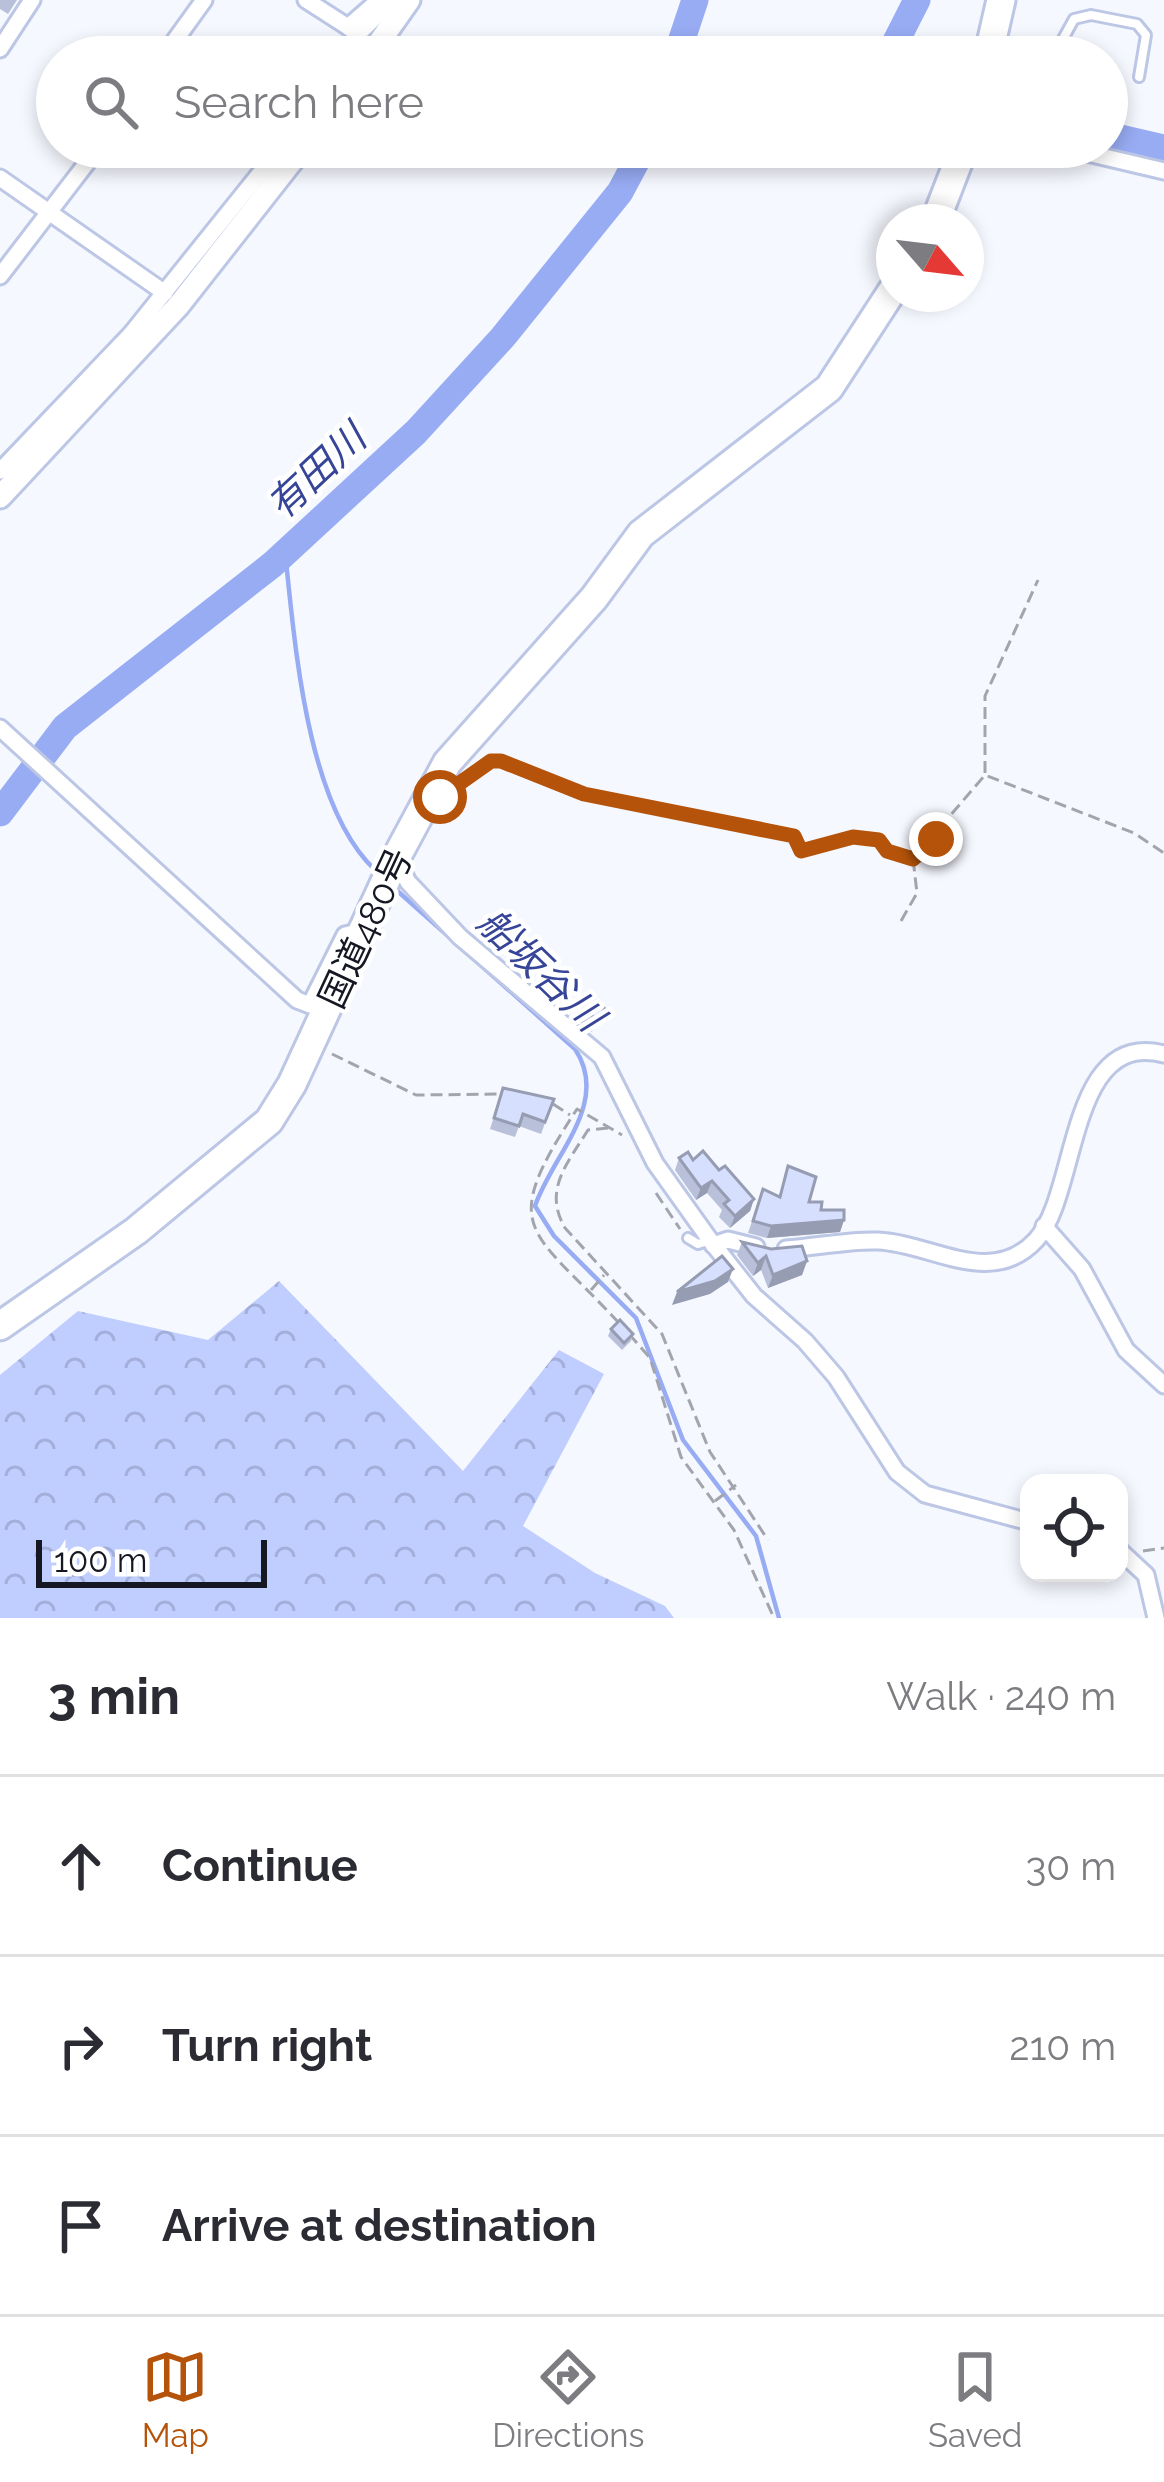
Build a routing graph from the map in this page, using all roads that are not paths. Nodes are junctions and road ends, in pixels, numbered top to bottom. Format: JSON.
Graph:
{"nodes":[{"id":1,"x":32,"y":0,"type":"edge"},
{"id":2,"x":205,"y":0,"type":"edge"},
{"id":3,"x":306,"y":0,"type":"edge"},
{"id":4,"x":379,"y":0,"type":"edge"},
{"id":5,"x":393,"y":0,"type":"edge"},
{"id":6,"x":409,"y":0,"type":"edge"},
{"id":7,"x":1001,"y":0,"type":"edge"},
{"id":8,"x":353,"y":31,"type":"junction"},
{"id":9,"x":179,"y":36,"type":"edge"},
{"id":10,"x":351,"y":36,"type":"edge"},
{"id":11,"x":384,"y":36,"type":"edge"},
{"id":12,"x":993,"y":36,"type":"edge"},
{"id":13,"x":1064,"y":36,"type":"edge"},
{"id":14,"x":0,"y":49,"type":"edge"},
{"id":15,"x":1139,"y":77,"type":"dead end"},
{"id":16,"x":1128,"y":162,"type":"edge"},
{"id":17,"x":83,"y":168,"type":"edge"},
{"id":18,"x":264,"y":168,"type":"edge"},
{"id":19,"x":285,"y":168,"type":"edge"},
{"id":20,"x":956,"y":168,"type":"edge"},
{"id":21,"x":1164,"y":170,"type":"edge"},
{"id":22,"x":0,"y":178,"type":"edge"},
{"id":23,"x":942,"y":204,"type":"edge"},
{"id":24,"x":51,"y":213,"type":"junction"},
{"id":25,"x":0,"y":276,"type":"edge"},
{"id":26,"x":164,"y":293,"type":"junction"},
{"id":27,"x":878,"y":312,"type":"edge"},
{"id":28,"x":136,"y":341,"type":"junction"},
{"id":29,"x":0,"y":471,"type":"edge"},
{"id":30,"x":0,"y":497,"type":"edge"},
{"id":31,"x":0,"y":728,"type":"edge"},
{"id":32,"x":396,"y":858,"type":"junction"},
{"id":33,"x":363,"y":931,"type":"junction"},
{"id":34,"x":1164,"y":1054,"type":"edge"},
{"id":35,"x":1044,"y":1226,"type":"junction"},
{"id":36,"x":688,"y":1238,"type":"dead end"},
{"id":37,"x":711,"y":1243,"type":"junction"},
{"id":38,"x":0,"y":1326,"type":"edge"},
{"id":39,"x":1164,"y":1384,"type":"edge"},
{"id":40,"x":1020,"y":1520,"type":"edge"},
{"id":41,"x":1128,"y":1557,"type":"edge"},
{"id":42,"x":1156,"y":1618,"type":"edge"}],
"edges":[{"from":1,"to":14,"type":"street"},
{"from":2,"to":9,"type":"street"},
{"from":3,"to":8,"type":"street"},
{"from":4,"to":8,"type":"street"},
{"from":5,"to":8,"type":"street"},
{"from":6,"to":11,"type":"street"},
{"from":7,"to":12,"type":"highway"},
{"from":8,"to":10,"type":"street"},
{"from":13,"to":15,"type":"lane"},
{"from":16,"to":21,"type":"street"},
{"from":17,"to":24,"type":"street"},
{"from":18,"to":26,"type":"street"},
{"from":19,"to":28,"type":"street"},
{"from":20,"to":23,"type":"highway"},
{"from":22,"to":24,"type":"street"},
{"from":24,"to":25,"type":"street"},
{"from":24,"to":26,"type":"street"},
{"from":26,"to":28,"type":"street"},
{"from":27,"to":32,"type":"highway","name":"国道480号"},
{"from":28,"to":29,"type":"street"},
{"from":28,"to":30,"type":"street"},
{"from":31,"to":33,"type":"street"},
{"from":32,"to":33,"type":"highway","name":"国道480号"},
{"from":32,"to":37,"type":"street"},
{"from":33,"to":38,"type":"highway","name":"国道480号"},
{"from":34,"to":35,"type":"street"},
{"from":35,"to":37,"type":"street"},
{"from":35,"to":39,"type":"street"},
{"from":36,"to":37,"type":"lane"},
{"from":37,"to":40,"type":"street"},
{"from":41,"to":42,"type":"street"}]}
